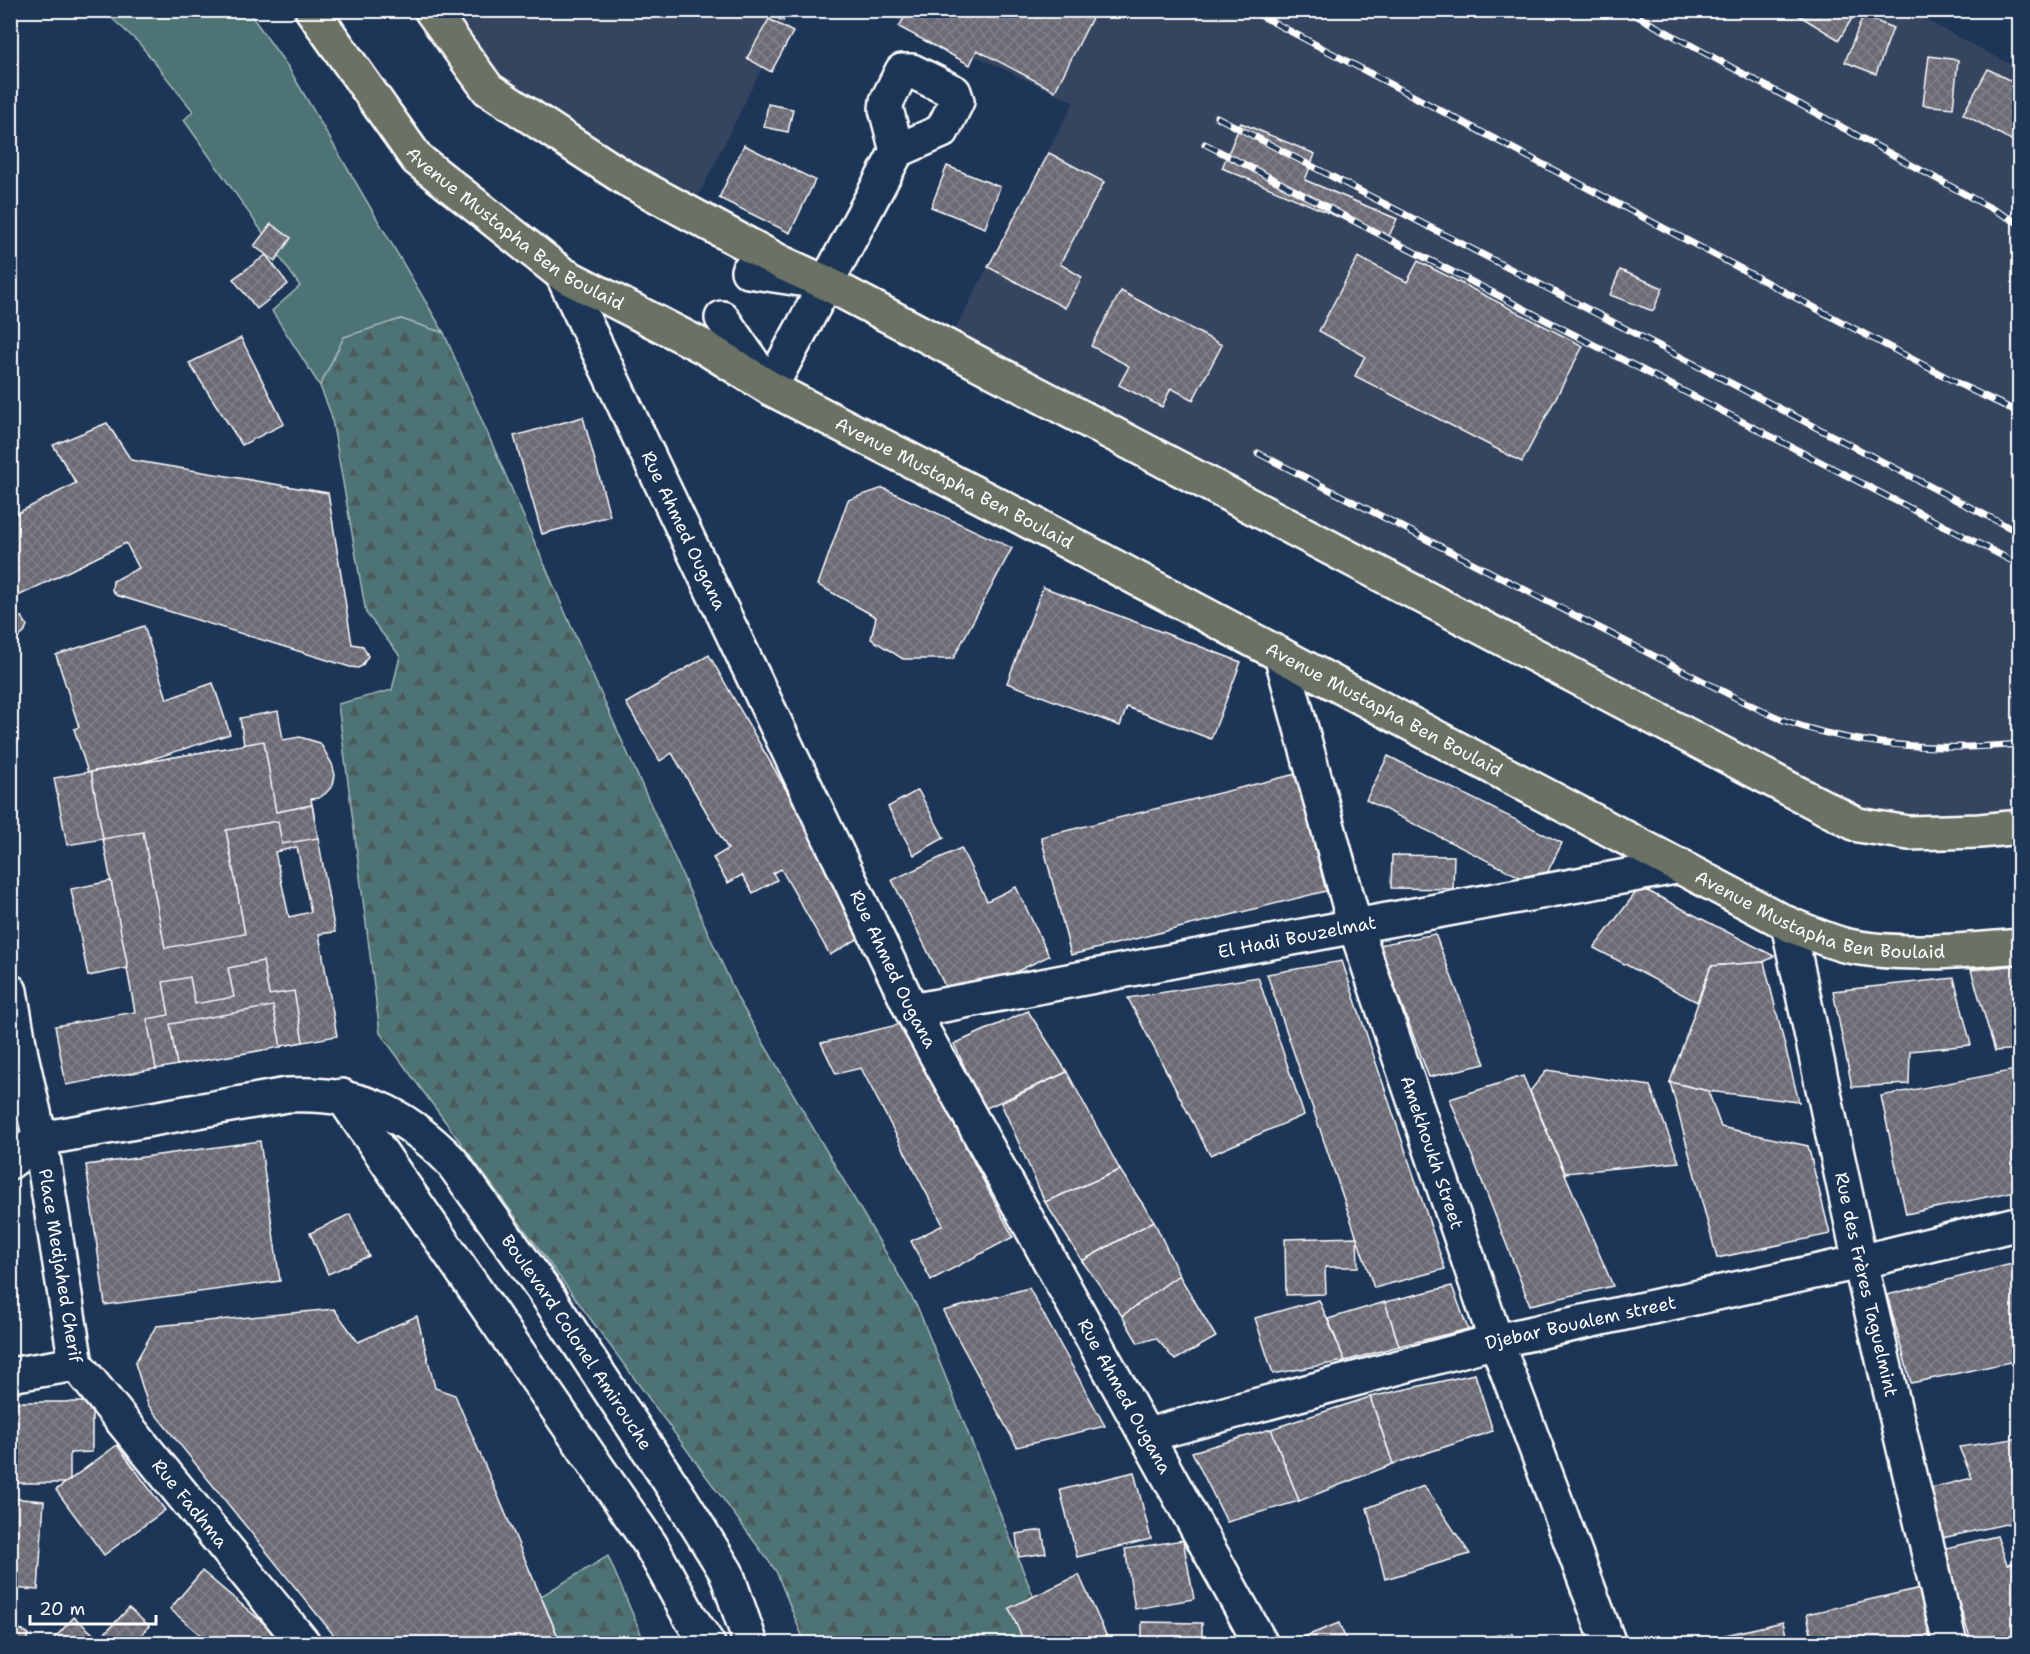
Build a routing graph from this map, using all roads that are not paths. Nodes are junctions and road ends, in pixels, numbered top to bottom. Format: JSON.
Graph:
{"nodes":[{"id":1,"x":312,"y":10,"type":"edge"},
{"id":2,"x":431,"y":10,"type":"edge"},
{"id":3,"x":897,"y":151,"type":"dead end"},
{"id":4,"x":748,"y":271,"type":"dead end"},
{"id":5,"x":562,"y":274,"type":"junction"},
{"id":6,"x":826,"y":283,"type":"junction"},
{"id":7,"x":722,"y":318,"type":"dead end"},
{"id":8,"x":770,"y":388,"type":"junction"},
{"id":9,"x":1281,"y":655,"type":"junction"},
{"id":10,"x":2019,"y":827,"type":"edge"},
{"id":11,"x":1681,"y":867,"type":"junction"},
{"id":12,"x":1788,"y":924,"type":"junction"},
{"id":13,"x":1355,"y":926,"type":"junction"},
{"id":14,"x":2019,"y":946,"type":"edge"},
{"id":15,"x":10,"y":991,"type":"edge"},
{"id":16,"x":912,"y":1011,"type":"junction"},
{"id":17,"x":16,"y":1055,"type":"edge"},
{"id":18,"x":342,"y":1096,"type":"junction"},
{"id":19,"x":40,"y":1139,"type":"junction"},
{"id":20,"x":10,"y":1162,"type":"edge"},
{"id":21,"x":2019,"y":1224,"type":"edge"},
{"id":22,"x":1860,"y":1262,"type":"junction"},
{"id":23,"x":1496,"y":1341,"type":"junction"},
{"id":24,"x":76,"y":1364,"type":"junction"},
{"id":25,"x":10,"y":1375,"type":"edge"},
{"id":26,"x":1147,"y":1435,"type":"junction"},
{"id":27,"x":304,"y":1644,"type":"edge"},
{"id":28,"x":708,"y":1644,"type":"edge"},
{"id":29,"x":751,"y":1644,"type":"edge"},
{"id":30,"x":1261,"y":1644,"type":"edge"},
{"id":31,"x":1610,"y":1644,"type":"edge"},
{"id":32,"x":1950,"y":1644,"type":"edge"}],
"edges":[{"from":1,"to":5,"type":"main road","name":"Avenue Mustapha Ben Boulaid"},
{"from":2,"to":6,"type":"main road"},
{"from":3,"to":6,"type":"street"},
{"from":4,"to":6,"type":"street"},
{"from":5,"to":8,"type":"main road","name":"Avenue Mustapha Ben Boulaid"},
{"from":5,"to":16,"type":"street","name":"Rue Ahmed Ougana"},
{"from":6,"to":8,"type":"street"},
{"from":6,"to":10,"type":"main road"},
{"from":7,"to":8,"type":"street"},
{"from":8,"to":9,"type":"main road","name":"Avenue Mustapha Ben Boulaid"},
{"from":9,"to":11,"type":"main road","name":"Avenue Mustapha Ben Boulaid"},
{"from":9,"to":13,"type":"street","name":"Amekhoukh Street"},
{"from":11,"to":12,"type":"main road","name":"Avenue Mustapha Ben Boulaid"},
{"from":11,"to":13,"type":"street","name":"El Hadi Bouzelmat"},
{"from":12,"to":14,"type":"main road","name":"Avenue Mustapha Ben Boulaid"},
{"from":12,"to":22,"type":"street","name":"Rue des Frères Taguelmint"},
{"from":13,"to":16,"type":"street","name":"El Hadi Bouzelmat"},
{"from":13,"to":23,"type":"street","name":"Amekhoukh Street"},
{"from":15,"to":17,"type":"street"},
{"from":16,"to":26,"type":"street","name":"Rue Ahmed Ougana"},
{"from":17,"to":19,"type":"street"},
{"from":18,"to":19,"type":"street","name":"Boulevard Colonel Amirouche"},
{"from":18,"to":28,"type":"street"},
{"from":18,"to":29,"type":"street","name":"Boulevard Colonel Amirouche"},
{"from":19,"to":20,"type":"street","name":"Place Medjahed Cherif"},
{"from":19,"to":24,"type":"street","name":"Place Medjahed Cherif"},
{"from":21,"to":22,"type":"street","name":"Djebar Boualem street"},
{"from":22,"to":23,"type":"street","name":"Djebar Boualem street"},
{"from":22,"to":32,"type":"street","name":"Rue des Frères Taguelmint"},
{"from":23,"to":26,"type":"street","name":"Djebar Boualem street"},
{"from":23,"to":31,"type":"street","name":"Amekhoukh Street"},
{"from":24,"to":25,"type":"street","name":"Place Medjahed Cherif"},
{"from":24,"to":27,"type":"street","name":"Rue Fadhma"},
{"from":26,"to":30,"type":"street","name":"Rue Ahmed Ougana"}]}
